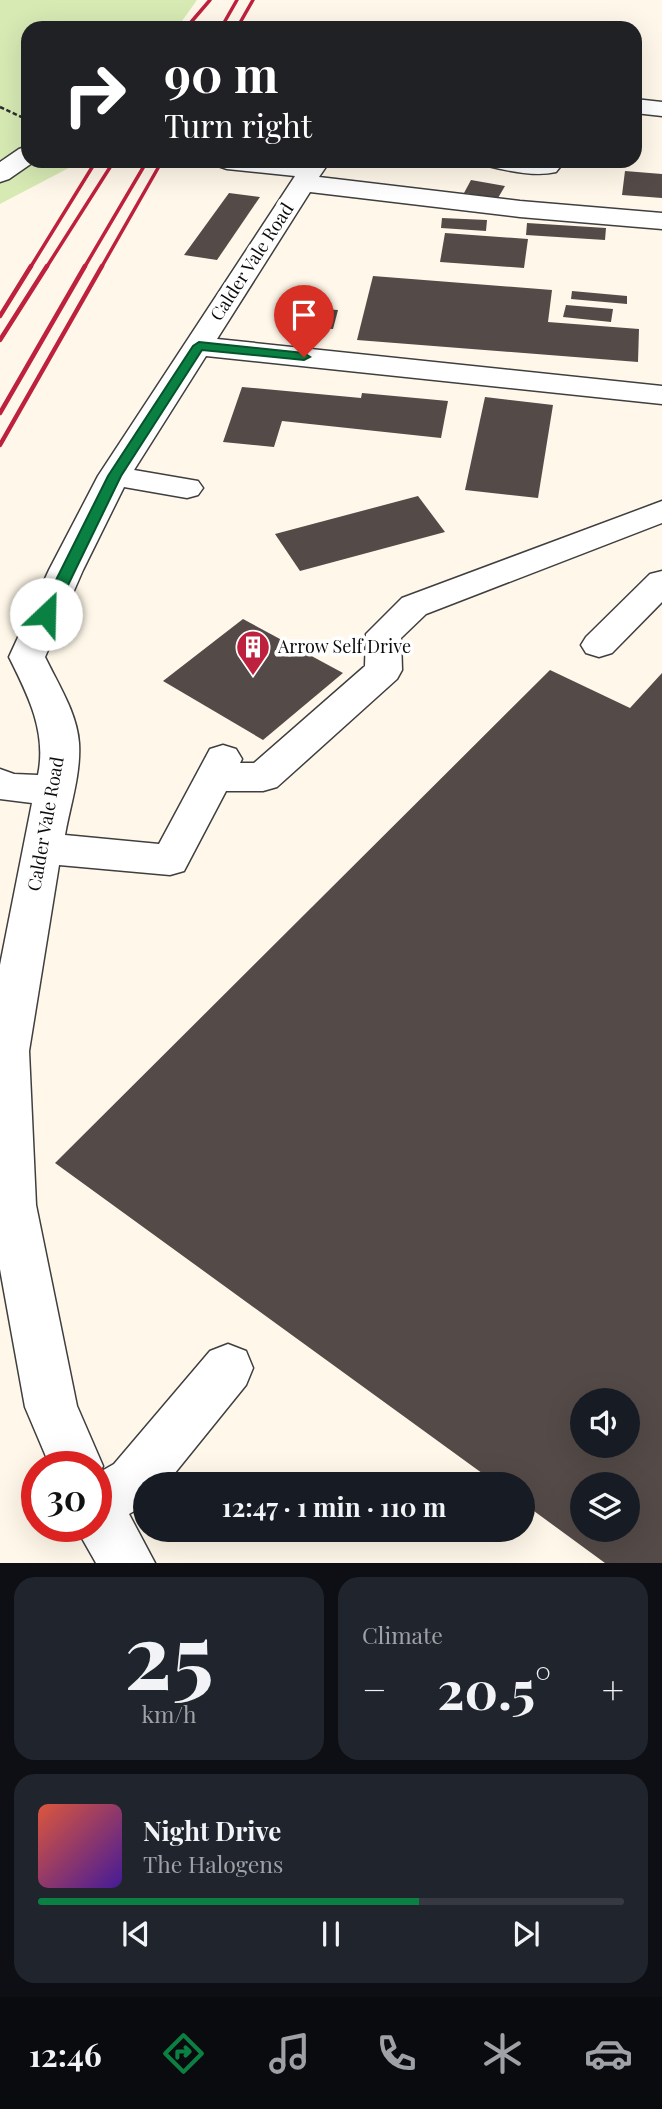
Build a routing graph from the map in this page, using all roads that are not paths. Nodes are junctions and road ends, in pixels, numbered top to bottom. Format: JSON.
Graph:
{"nodes":[{"id":1,"x":642,"y":107,"type":"edge"},
{"id":2,"x":662,"y":109,"type":"edge"},
{"id":3,"x":21,"y":159,"type":"edge"},
{"id":4,"x":280,"y":168,"type":"edge"},
{"id":5,"x":310,"y":172,"type":"edge"},
{"id":6,"x":0,"y":174,"type":"edge"},
{"id":7,"x":662,"y":221,"type":"edge"},
{"id":8,"x":199,"y":346,"type":"junction"},
{"id":9,"x":662,"y":396,"type":"edge"},
{"id":10,"x":114,"y":476,"type":"junction"},
{"id":11,"x":187,"y":488,"type":"dead end"},
{"id":12,"x":662,"y":511,"type":"edge"},
{"id":13,"x":662,"y":582,"type":"edge"},
{"id":14,"x":599,"y":645,"type":"dead end"},
{"id":15,"x":14,"y":653,"type":"edge"},
{"id":16,"x":0,"y":783,"type":"edge"},
{"id":17,"x":54,"y":790,"type":"junction"},
{"id":18,"x":41,"y":848,"type":"junction"},
{"id":19,"x":228,"y":1368,"type":"dead end"},
{"id":20,"x":70,"y":1451,"type":"edge"},
{"id":21,"x":112,"y":1494,"type":"edge"},
{"id":22,"x":112,"y":1538,"type":"edge"},
{"id":23,"x":127,"y":1563,"type":"edge"}],
"edges":[{"from":1,"to":2,"type":"street"},
{"from":3,"to":6,"type":"street"},
{"from":4,"to":5,"type":"street"},
{"from":5,"to":7,"type":"street"},
{"from":5,"to":8,"type":"street","name":"Calder Vale Road"},
{"from":8,"to":9,"type":"street"},
{"from":8,"to":10,"type":"street","name":"Calder Vale Road"},
{"from":10,"to":11,"type":"street"},
{"from":10,"to":15,"type":"street","name":"Calder Vale Road"},
{"from":12,"to":18,"type":"street"},
{"from":13,"to":14,"type":"street"},
{"from":15,"to":17,"type":"street","name":"Calder Vale Road"},
{"from":16,"to":17,"type":"street"},
{"from":17,"to":18,"type":"street","name":"Calder Vale Road"},
{"from":18,"to":20,"type":"street","name":"Calder Vale Road"},
{"from":19,"to":21,"type":"street"},
{"from":22,"to":23,"type":"street"}]}
